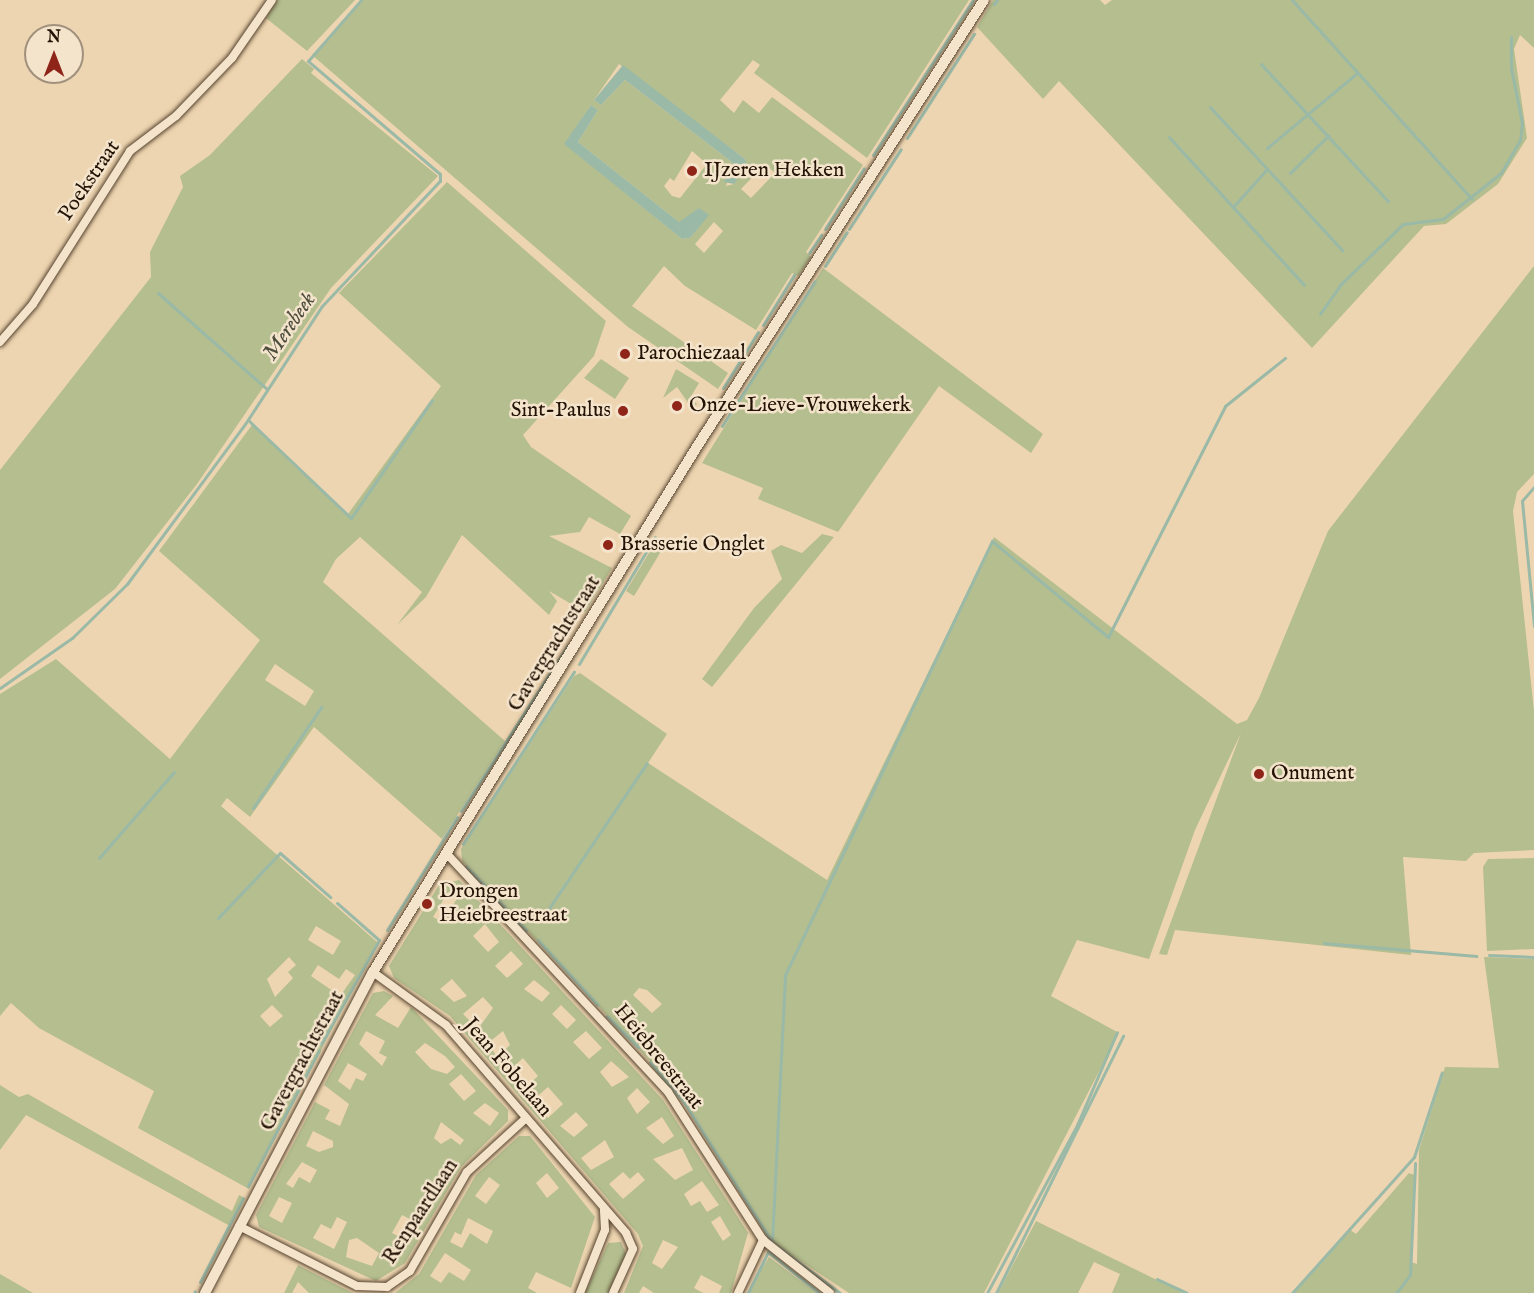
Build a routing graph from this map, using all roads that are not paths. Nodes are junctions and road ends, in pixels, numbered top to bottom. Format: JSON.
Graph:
{"nodes":[{"id":1,"x":272,"y":0,"type":"edge"},
{"id":2,"x":984,"y":0,"type":"edge"},
{"id":3,"x":0,"y":342,"type":"edge"},
{"id":4,"x":446,"y":853,"type":"junction"},
{"id":5,"x":373,"y":972,"type":"junction"},
{"id":6,"x":525,"y":1119,"type":"junction"},
{"id":7,"x":601,"y":1202,"type":"junction"},
{"id":8,"x":239,"y":1226,"type":"junction"},
{"id":9,"x":763,"y":1240,"type":"junction"},
{"id":10,"x":205,"y":1293,"type":"edge"},
{"id":11,"x":580,"y":1293,"type":"edge"},
{"id":12,"x":613,"y":1293,"type":"edge"},
{"id":13,"x":738,"y":1293,"type":"edge"},
{"id":14,"x":830,"y":1293,"type":"edge"}],
"edges":[{"from":1,"to":3,"type":"street","name":"Poekstraat"},
{"from":2,"to":4,"type":"street","name":"Gavergrachtstraat"},
{"from":4,"to":5,"type":"street","name":"Gavergrachtstraat"},
{"from":4,"to":9,"type":"street","name":"Heiebreestraat"},
{"from":5,"to":6,"type":"street","name":"Jean Fobelaan"},
{"from":5,"to":8,"type":"street","name":"Gavergrachtstraat"},
{"from":6,"to":7,"type":"street","name":"Jean Fobelaan"},
{"from":6,"to":8,"type":"street","name":"Renpaardlaan"},
{"from":7,"to":11,"type":"street"},
{"from":7,"to":12,"type":"street","name":"Jean Fobelaan"},
{"from":8,"to":10,"type":"street","name":"Gavergrachtstraat"},
{"from":9,"to":13,"type":"street"},
{"from":9,"to":14,"type":"street","name":"Heiebreestraat"}]}
